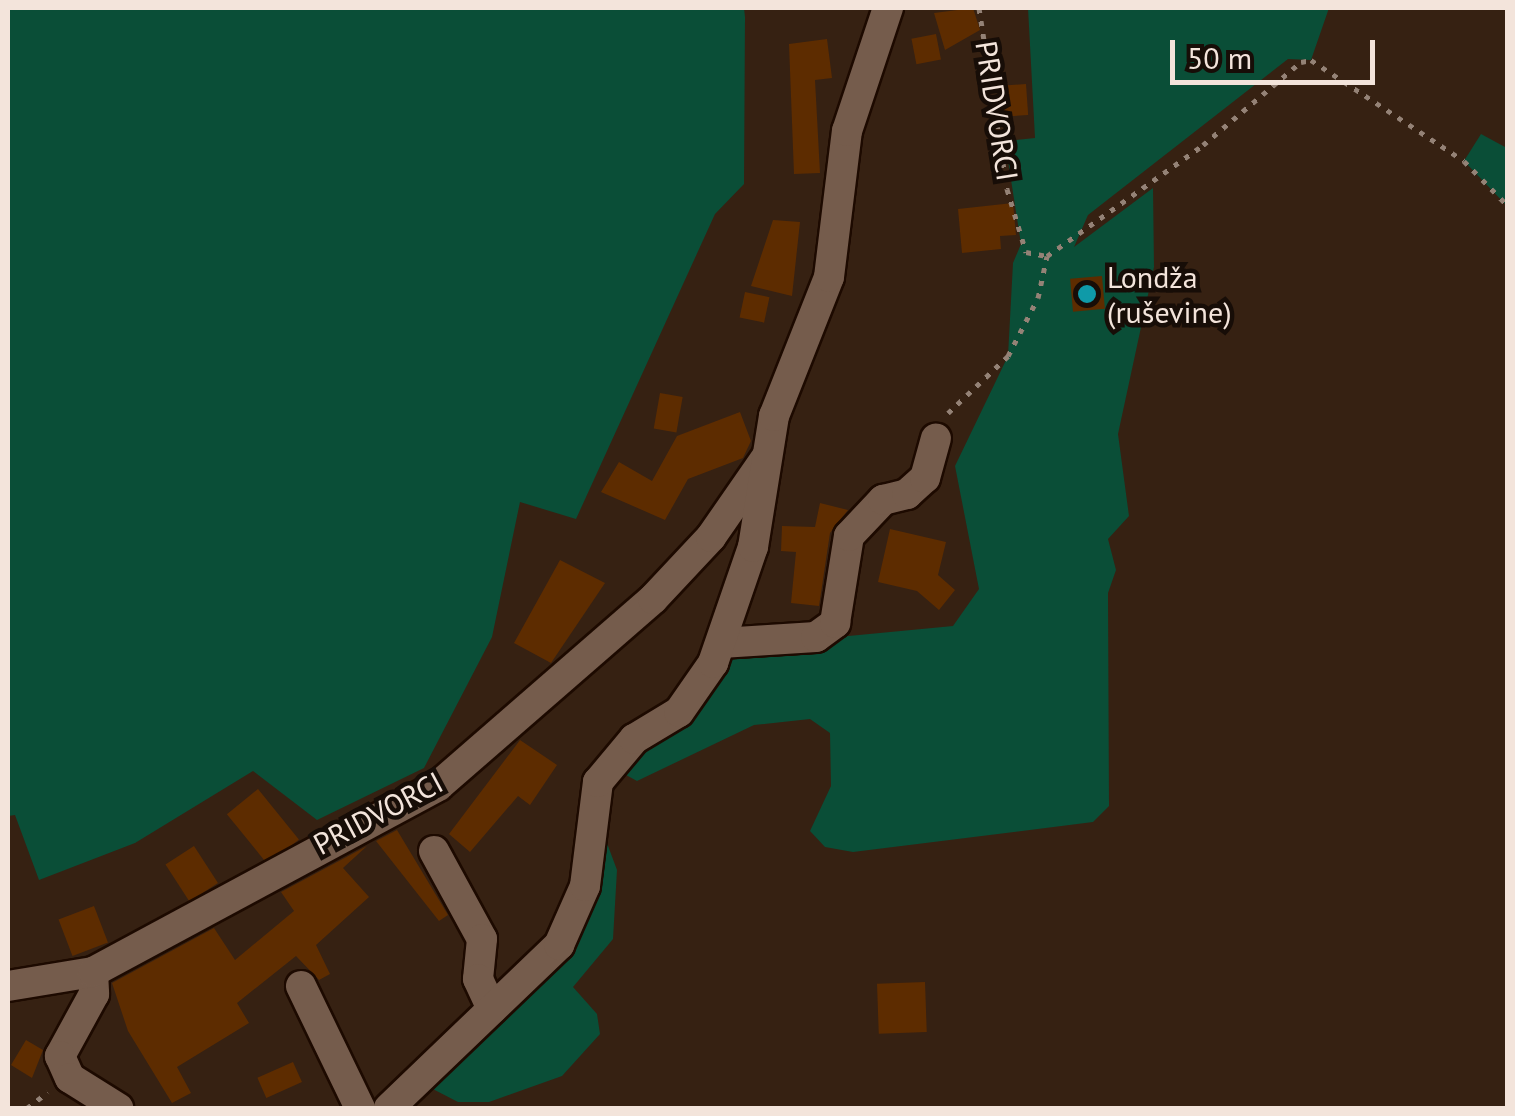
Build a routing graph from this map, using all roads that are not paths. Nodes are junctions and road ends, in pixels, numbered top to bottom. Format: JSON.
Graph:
{"nodes":[{"id":1,"x":888,"y":8,"type":"edge"},
{"id":2,"x":936,"y":438,"type":"road end"},
{"id":3,"x":767,"y":456,"type":"junction"},
{"id":4,"x":721,"y":643,"type":"junction"},
{"id":5,"x":434,"y":851,"type":"dead end"},
{"id":6,"x":93,"y":972,"type":"junction"},
{"id":7,"x":8,"y":986,"type":"edge"},
{"id":8,"x":302,"y":986,"type":"dead end"},
{"id":9,"x":492,"y":1009,"type":"junction"},
{"id":10,"x":118,"y":1108,"type":"edge"},
{"id":11,"x":360,"y":1108,"type":"edge"},
{"id":12,"x":389,"y":1108,"type":"edge"}],
"edges":[{"from":1,"to":3,"type":"street","name":"PRIDVORCI"},
{"from":2,"to":4,"type":"street"},
{"from":3,"to":4,"type":"street","name":"PRIDVORCI"},
{"from":3,"to":6,"type":"street","name":"PRIDVORCI"},
{"from":4,"to":9,"type":"street","name":"PRIDVORCI"},
{"from":5,"to":9,"type":"street"},
{"from":6,"to":7,"type":"street","name":"PRIDVORCI"},
{"from":6,"to":10,"type":"street"},
{"from":8,"to":11,"type":"street"},
{"from":9,"to":12,"type":"street","name":"PRIDVORCI"}]}
